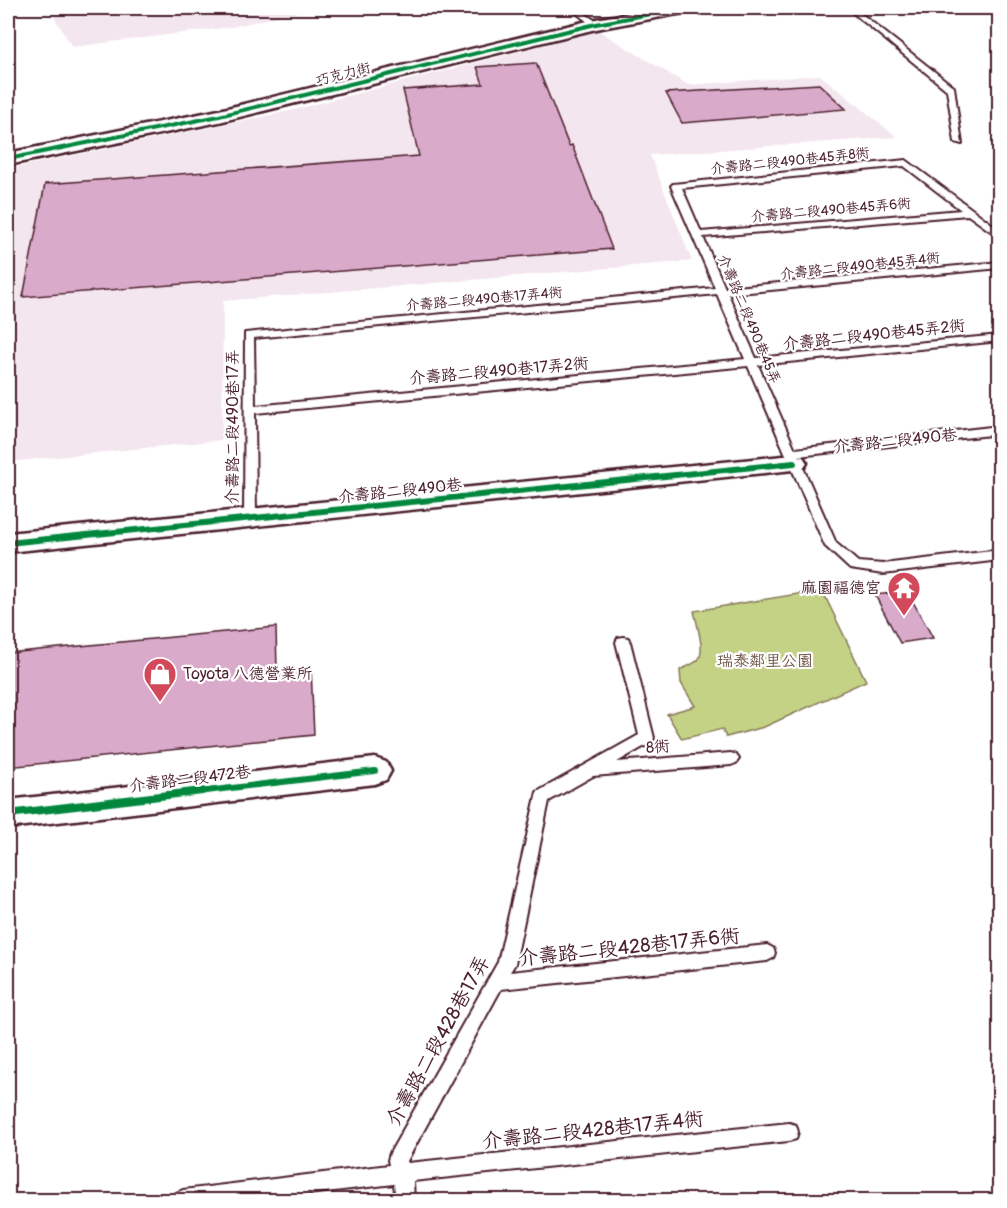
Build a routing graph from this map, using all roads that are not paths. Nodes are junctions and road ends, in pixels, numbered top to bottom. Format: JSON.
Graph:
{"nodes":[{"id":1,"x":573,"y":8,"type":"edge"},
{"id":2,"x":683,"y":8,"type":"edge"},
{"id":3,"x":850,"y":8,"type":"edge"},
{"id":4,"x":596,"y":24,"type":"junction"},
{"id":5,"x":959,"y":142,"type":"dead end"},
{"id":6,"x":8,"y":159,"type":"edge"},
{"id":7,"x":676,"y":186,"type":"joint"},
{"id":8,"x":969,"y":212,"type":"junction"},
{"id":9,"x":696,"y":235,"type":"junction"},
{"id":10,"x":999,"y":235,"type":"edge"},
{"id":11,"x":999,"y":265,"type":"edge"},
{"id":12,"x":722,"y":293,"type":"junction"},
{"id":13,"x":249,"y":335,"type":"joint"},
{"id":14,"x":999,"y":338,"type":"edge"},
{"id":15,"x":752,"y":364,"type":"junction"},
{"id":16,"x":249,"y":410,"type":"junction"},
{"id":17,"x":999,"y":430,"type":"edge"},
{"id":18,"x":792,"y":458,"type":"junction"},
{"id":19,"x":250,"y":520,"type":"junction"},
{"id":20,"x":8,"y":543,"type":"edge"},
{"id":21,"x":999,"y":555,"type":"edge"},
{"id":22,"x":623,"y":642,"type":"dead end"},
{"id":23,"x":731,"y":759,"type":"dead end"},
{"id":24,"x":375,"y":771,"type":"dead end"},
{"id":25,"x":589,"y":771,"type":"junction"},
{"id":26,"x":8,"y":814,"type":"edge"},
{"id":27,"x":767,"y":953,"type":"dead end"},
{"id":28,"x":496,"y":982,"type":"junction"},
{"id":29,"x":789,"y":1132,"type":"dead end"},
{"id":30,"x":402,"y":1173,"type":"junction"},
{"id":31,"x":183,"y":1200,"type":"edge"},
{"id":32,"x":405,"y":1200,"type":"edge"}],
"edges":[{"from":1,"to":4,"type":"lane"},
{"from":2,"to":4,"type":"street","name":"巧克力街"},
{"from":3,"to":5,"type":"lane"},
{"from":4,"to":6,"type":"street","name":"巧克力街"},
{"from":7,"to":8,"type":"lane","name":"介壽路二段490巷45弄8衖"},
{"from":7,"to":9,"type":"lane","name":"介壽路二段490巷45弄"},
{"from":8,"to":9,"type":"lane","name":"介壽路二段490巷45弄6衖"},
{"from":8,"to":10,"type":"lane"},
{"from":9,"to":12,"type":"lane","name":"介壽路二段490巷45弄"},
{"from":11,"to":12,"type":"lane","name":"介壽路二段490巷45弄4衖"},
{"from":12,"to":13,"type":"lane","name":"介壽路二段490巷17弄4衖"},
{"from":12,"to":15,"type":"lane","name":"介壽路二段490巷45弄"},
{"from":13,"to":16,"type":"lane","name":"介壽路二段490巷17弄"},
{"from":14,"to":15,"type":"lane","name":"介壽路二段490巷45弄2衖"},
{"from":15,"to":16,"type":"lane","name":"介壽路二段490巷17弄2衖"},
{"from":15,"to":18,"type":"lane","name":"介壽路二段490巷45弄"},
{"from":16,"to":19,"type":"lane","name":"介壽路二段490巷17弄"},
{"from":17,"to":18,"type":"lane","name":"介壽路二段490巷"},
{"from":18,"to":19,"type":"street","name":"介壽路二段490巷"},
{"from":18,"to":21,"type":"lane","name":"介壽路二段490巷45弄"},
{"from":19,"to":20,"type":"street","name":"介壽路二段490巷"},
{"from":22,"to":25,"type":"lane","name":"介壽路二段428巷17弄"},
{"from":23,"to":25,"type":"lane","name":"8衖"},
{"from":24,"to":26,"type":"street","name":"介壽路二段472巷"},
{"from":25,"to":28,"type":"lane","name":"介壽路二段428巷17弄"},
{"from":27,"to":28,"type":"lane","name":"介壽路二段428巷17弄6衖"},
{"from":28,"to":30,"type":"lane","name":"介壽路二段428巷17弄"},
{"from":29,"to":30,"type":"lane","name":"介壽路二段428巷17弄4衖"},
{"from":30,"to":31,"type":"lane","name":"介壽路二段428巷17弄4衖"},
{"from":30,"to":32,"type":"lane","name":"介壽路二段428巷17弄"}]}
